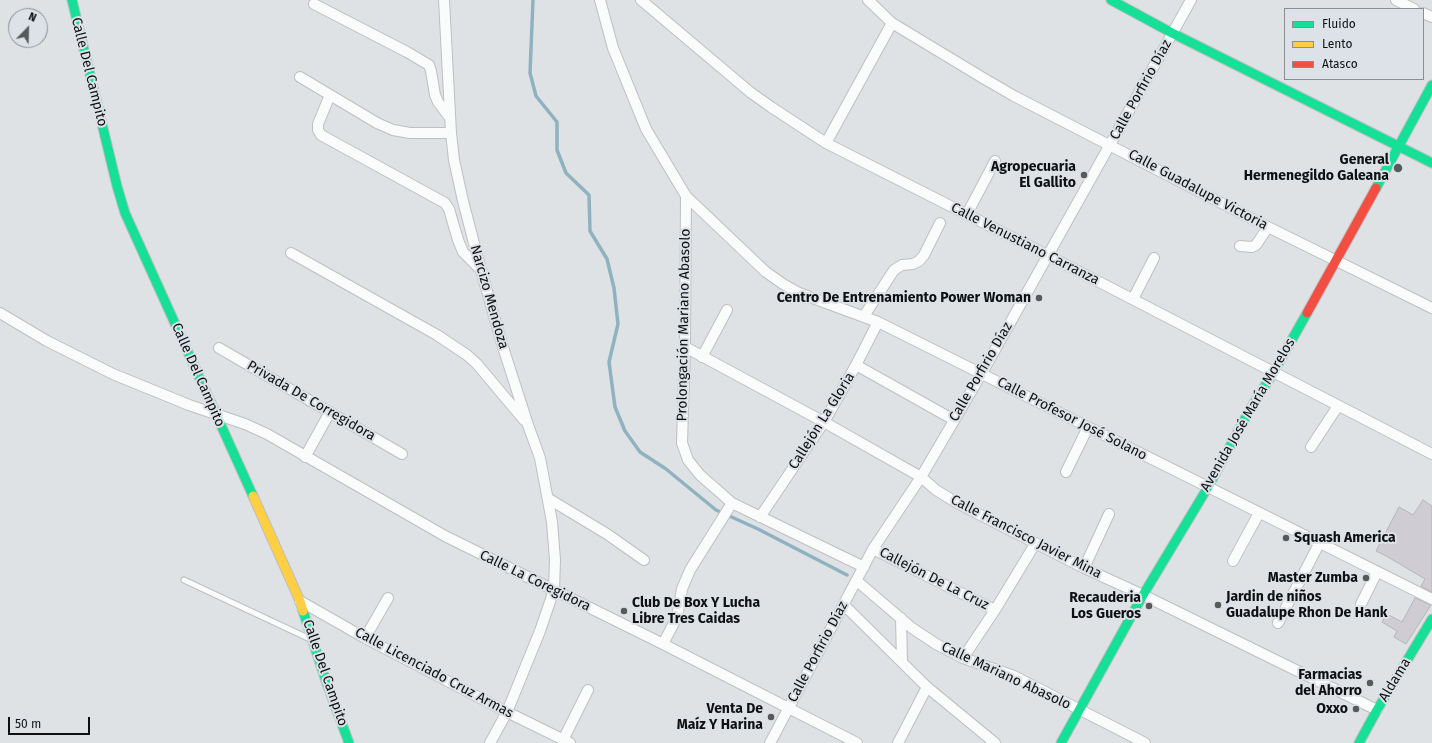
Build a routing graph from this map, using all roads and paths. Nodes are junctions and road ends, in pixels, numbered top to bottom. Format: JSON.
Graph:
{"nodes":[{"id":1,"x":72,"y":0,"type":"edge"},
{"id":2,"x":444,"y":0,"type":"edge"},
{"id":3,"x":600,"y":0,"type":"edge"},
{"id":4,"x":641,"y":0,"type":"edge"},
{"id":5,"x":868,"y":0,"type":"edge"},
{"id":6,"x":1111,"y":0,"type":"edge"},
{"id":7,"x":1191,"y":0,"type":"edge"},
{"id":8,"x":314,"y":4,"type":"dead end"},
{"id":9,"x":1399,"y":4,"type":"edge"},
{"id":10,"x":1411,"y":8,"type":"edge"},
{"id":11,"x":892,"y":23,"type":"junction"},
{"id":12,"x":1172,"y":33,"type":"junction"},
{"id":13,"x":300,"y":77,"type":"dead end"},
{"id":14,"x":1432,"y":85,"type":"edge"},
{"id":15,"x":330,"y":95,"type":"junction"},
{"id":16,"x":450,"y":118,"type":"junction"},
{"id":17,"x":451,"y":133,"type":"junction"},
{"id":18,"x":826,"y":143,"type":"junction"},
{"id":19,"x":1110,"y":145,"type":"junction"},
{"id":20,"x":1398,"y":146,"type":"junction"},
{"id":21,"x":995,"y":161,"type":"dead end"},
{"id":22,"x":1432,"y":163,"type":"edge"},
{"id":23,"x":686,"y":196,"type":"junction"},
{"id":24,"x":967,"y":214,"type":"junction"},
{"id":25,"x":940,"y":223,"type":"dead end"},
{"id":26,"x":1268,"y":227,"type":"junction"},
{"id":27,"x":1240,"y":246,"type":"dead end"},
{"id":28,"x":291,"y":253,"type":"dead end"},
{"id":29,"x":1047,"y":255,"type":"junction"},
{"id":30,"x":1154,"y":258,"type":"dead end"},
{"id":31,"x":1337,"y":260,"type":"junction"},
{"id":32,"x":481,"y":270,"type":"junction"},
{"id":33,"x":1133,"y":299,"type":"junction"},
{"id":34,"x":1432,"y":308,"type":"edge"},
{"id":35,"x":727,"y":310,"type":"dead end"},
{"id":36,"x":0,"y":313,"type":"edge"},
{"id":37,"x":864,"y":316,"type":"junction"},
{"id":38,"x":878,"y":322,"type":"junction"},
{"id":39,"x":685,"y":347,"type":"junction"},
{"id":40,"x":219,"y":348,"type":"dead end"},
{"id":41,"x":702,"y":356,"type":"junction"},
{"id":42,"x":856,"y":365,"type":"junction"},
{"id":43,"x":982,"y":373,"type":"junction"},
{"id":44,"x":1273,"y":373,"type":"junction"},
{"id":45,"x":1338,"y":406,"type":"junction"},
{"id":46,"x":330,"y":412,"type":"junction"},
{"id":47,"x":216,"y":415,"type":"junction"},
{"id":48,"x":954,"y":420,"type":"junction"},
{"id":49,"x":824,"y":422,"type":"junction"},
{"id":50,"x":528,"y":425,"type":"junction"},
{"id":51,"x":1088,"y":427,"type":"junction"},
{"id":52,"x":1311,"y":447,"type":"dead end"},
{"id":53,"x":402,"y":454,"type":"dead end"},
{"id":54,"x":1432,"y":454,"type":"edge"},
{"id":55,"x":305,"y":457,"type":"junction"},
{"id":56,"x":1066,"y":472,"type":"dead end"},
{"id":57,"x":921,"y":477,"type":"junction"},
{"id":58,"x":1208,"y":487,"type":"junction"},
{"id":59,"x":549,"y":499,"type":"junction"},
{"id":60,"x":730,"y":507,"type":"junction"},
{"id":61,"x":1259,"y":513,"type":"junction"},
{"id":62,"x":1109,"y":514,"type":"dead end"},
{"id":63,"x":760,"y":517,"type":"junction"},
{"id":64,"x":1320,"y":542,"type":"junction"},
{"id":65,"x":1035,"y":544,"type":"junction"},
{"id":66,"x":873,"y":549,"type":"junction"},
{"id":67,"x":644,"y":560,"type":"dead end"},
{"id":68,"x":1233,"y":560,"type":"dead end"},
{"id":69,"x":864,"y":567,"type":"junction"},
{"id":70,"x":1084,"y":568,"type":"junction"},
{"id":71,"x":1377,"y":572,"type":"junction"},
{"id":72,"x":184,"y":580,"type":"dead end"},
{"id":73,"x":857,"y":581,"type":"junction"},
{"id":74,"x":554,"y":590,"type":"junction"},
{"id":75,"x":1143,"y":596,"type":"junction"},
{"id":76,"x":388,"y":598,"type":"dead end"},
{"id":77,"x":1432,"y":599,"type":"edge"},
{"id":78,"x":300,"y":601,"type":"junction"},
{"id":79,"x":1361,"y":604,"type":"dead end"},
{"id":80,"x":844,"y":605,"type":"junction"},
{"id":81,"x":995,"y":610,"type":"junction"},
{"id":82,"x":901,"y":618,"type":"junction"},
{"id":83,"x":1432,"y":619,"type":"edge"},
{"id":84,"x":1278,"y":623,"type":"dead end"},
{"id":85,"x":365,"y":638,"type":"junction"},
{"id":86,"x":312,"y":640,"type":"junction"},
{"id":87,"x":663,"y":644,"type":"junction"},
{"id":88,"x":963,"y":658,"type":"junction"},
{"id":89,"x":902,"y":662,"type":"junction"},
{"id":90,"x":927,"y":687,"type":"junction"},
{"id":91,"x":588,"y":690,"type":"dead end"},
{"id":92,"x":788,"y":708,"type":"junction"},
{"id":93,"x":1080,"y":710,"type":"junction"},
{"id":94,"x":1377,"y":710,"type":"junction"},
{"id":95,"x":507,"y":712,"type":"junction"},
{"id":96,"x":566,"y":742,"type":"edge"},
{"id":97,"x":349,"y":743,"type":"edge"},
{"id":98,"x":490,"y":743,"type":"edge"},
{"id":99,"x":770,"y":743,"type":"edge"},
{"id":100,"x":857,"y":743,"type":"edge"},
{"id":101,"x":898,"y":743,"type":"edge"},
{"id":102,"x":996,"y":743,"type":"edge"},
{"id":103,"x":1061,"y":743,"type":"edge"},
{"id":104,"x":1145,"y":743,"type":"edge"},
{"id":105,"x":1359,"y":743,"type":"edge"}],
"edges":[{"from":1,"to":47,"type":"street","name":"Calle Del Campito"},
{"from":2,"to":16,"type":"street","name":"Narcizo Mendoza"},
{"from":3,"to":23,"type":"street"},
{"from":4,"to":18,"type":"street","name":"Calle Venustiano Carranza"},
{"from":5,"to":11,"type":"street","name":"Calle Guadalupe Victoria"},
{"from":6,"to":12,"type":"street"},
{"from":7,"to":12,"type":"street","name":"Calle Porfirio Díaz"},
{"from":8,"to":16,"type":"street"},
{"from":9,"to":10,"type":"street"},
{"from":11,"to":18,"type":"street"},
{"from":11,"to":19,"type":"street","name":"Calle Guadalupe Victoria"},
{"from":12,"to":19,"type":"street","name":"Calle Porfirio Díaz"},
{"from":12,"to":20,"type":"street"},
{"from":13,"to":15,"type":"street"},
{"from":14,"to":20,"type":"street","name":"Avenida José María Morelos"},
{"from":15,"to":17,"type":"street"},
{"from":15,"to":32,"type":"street"},
{"from":16,"to":17,"type":"street","name":"Narcizo Mendoza"},
{"from":17,"to":32,"type":"street","name":"Narcizo Mendoza"},
{"from":18,"to":24,"type":"street","name":"Calle Venustiano Carranza"},
{"from":19,"to":26,"type":"street","name":"Calle Guadalupe Victoria"},
{"from":19,"to":29,"type":"street","name":"Calle Porfirio Díaz"},
{"from":20,"to":22,"type":"street"},
{"from":20,"to":31,"type":"street","name":"Avenida José María Morelos"},
{"from":21,"to":24,"type":"street"},
{"from":23,"to":37,"type":"street","name":"Calle Profesor José Solano"},
{"from":23,"to":39,"type":"street","name":"Prolongación Mariano Abasolo"},
{"from":24,"to":29,"type":"street","name":"Calle Venustiano Carranza"},
{"from":25,"to":37,"type":"street"},
{"from":26,"to":27,"type":"street"},
{"from":26,"to":31,"type":"street","name":"Calle Guadalupe Victoria"},
{"from":28,"to":50,"type":"street"},
{"from":29,"to":33,"type":"street","name":"Calle Venustiano Carranza"},
{"from":29,"to":43,"type":"street","name":"Calle Porfirio Díaz"},
{"from":30,"to":33,"type":"street"},
{"from":31,"to":34,"type":"street","name":"Calle Guadalupe Victoria"},
{"from":31,"to":44,"type":"street","name":"Avenida José María Morelos"},
{"from":32,"to":50,"type":"street","name":"Narcizo Mendoza"},
{"from":33,"to":44,"type":"street","name":"Calle Venustiano Carranza"},
{"from":35,"to":41,"type":"street"},
{"from":36,"to":47,"type":"street","name":"Calle La Coregidora"},
{"from":37,"to":38,"type":"street","name":"Calle Profesor José Solano"},
{"from":38,"to":42,"type":"street","name":"Callejón La Gloria"},
{"from":38,"to":43,"type":"street","name":"Calle Profesor José Solano"},
{"from":39,"to":41,"type":"street","name":"Calle Francisco Javier Mina"},
{"from":39,"to":60,"type":"street","name":"Prolongación Mariano Abasolo"},
{"from":40,"to":46,"type":"street","name":"Privada De Corregidora"},
{"from":41,"to":49,"type":"street","name":"Calle Francisco Javier Mina"},
{"from":42,"to":48,"type":"street"},
{"from":42,"to":49,"type":"street","name":"Callejón La Gloria"},
{"from":43,"to":48,"type":"street","name":"Calle Porfirio Díaz"},
{"from":43,"to":51,"type":"street","name":"Calle Profesor José Solano"},
{"from":44,"to":45,"type":"street","name":"Calle Venustiano Carranza"},
{"from":44,"to":58,"type":"street","name":"Avenida José María Morelos"},
{"from":45,"to":52,"type":"street"},
{"from":45,"to":54,"type":"street","name":"Calle Venustiano Carranza"},
{"from":46,"to":53,"type":"street","name":"Privada De Corregidora"},
{"from":46,"to":55,"type":"street"},
{"from":47,"to":55,"type":"street","name":"Calle La Coregidora"},
{"from":47,"to":78,"type":"street","name":"Calle Del Campito"},
{"from":48,"to":57,"type":"street","name":"Calle Porfirio Díaz"},
{"from":49,"to":57,"type":"street","name":"Calle Francisco Javier Mina"},
{"from":49,"to":63,"type":"street","name":"Callejón La Gloria"},
{"from":50,"to":59,"type":"street","name":"Narcizo Mendoza"},
{"from":51,"to":56,"type":"street"},
{"from":51,"to":58,"type":"street","name":"Calle Profesor José Solano"},
{"from":55,"to":74,"type":"street","name":"Calle La Coregidora"},
{"from":57,"to":65,"type":"street","name":"Calle Francisco Javier Mina"},
{"from":57,"to":66,"type":"street","name":"Calle Porfirio Díaz"},
{"from":58,"to":61,"type":"street","name":"Calle Profesor José Solano"},
{"from":58,"to":75,"type":"street","name":"Avenida José María Morelos"},
{"from":59,"to":67,"type":"street"},
{"from":59,"to":74,"type":"street","name":"Narcizo Mendoza"},
{"from":60,"to":63,"type":"street","name":"Prolongación Mariano Abasolo"},
{"from":60,"to":87,"type":"street"},
{"from":61,"to":64,"type":"street","name":"Calle Profesor José Solano"},
{"from":61,"to":68,"type":"street"},
{"from":62,"to":70,"type":"street"},
{"from":63,"to":69,"type":"street","name":"Prolongación Mariano Abasolo"},
{"from":64,"to":71,"type":"street","name":"Calle Profesor José Solano"},
{"from":64,"to":84,"type":"street"},
{"from":65,"to":70,"type":"street","name":"Calle Francisco Javier Mina"},
{"from":65,"to":81,"type":"street"},
{"from":66,"to":69,"type":"street","name":"Calle Porfirio Díaz"},
{"from":66,"to":81,"type":"street","name":"Callejón De La Cruz"},
{"from":69,"to":73,"type":"street","name":"Calle Porfirio Díaz"},
{"from":70,"to":75,"type":"street","name":"Calle Francisco Javier Mina"},
{"from":71,"to":77,"type":"street","name":"Calle Profesor José Solano"},
{"from":71,"to":79,"type":"street"},
{"from":72,"to":86,"type":"lane"},
{"from":73,"to":80,"type":"street","name":"Calle Porfirio Díaz"},
{"from":73,"to":82,"type":"street","name":"Calle Mariano Abasolo"},
{"from":74,"to":87,"type":"street","name":"Calle La Coregidora"},
{"from":74,"to":95,"type":"street","name":"Narcizo Mendoza"},
{"from":75,"to":93,"type":"street","name":"Avenida José María Morelos"},
{"from":75,"to":94,"type":"street","name":"Calle Francisco Javier Mina"},
{"from":76,"to":85,"type":"street"},
{"from":78,"to":85,"type":"street","name":"Calle Licenciado Cruz Armas"},
{"from":78,"to":86,"type":"street","name":"Calle Del Campito"},
{"from":80,"to":89,"type":"street"},
{"from":80,"to":92,"type":"street","name":"Calle Porfirio Díaz"},
{"from":81,"to":88,"type":"street"},
{"from":82,"to":88,"type":"street","name":"Calle Mariano Abasolo"},
{"from":82,"to":89,"type":"street"},
{"from":83,"to":94,"type":"street","name":"Aldama"},
{"from":85,"to":95,"type":"street","name":"Calle Licenciado Cruz Armas"},
{"from":86,"to":97,"type":"street","name":"Calle Del Campito"},
{"from":87,"to":92,"type":"street","name":"Calle La Coregidora"},
{"from":88,"to":93,"type":"street","name":"Calle Mariano Abasolo"},
{"from":89,"to":90,"type":"street"},
{"from":90,"to":101,"type":"street"},
{"from":90,"to":102,"type":"street"},
{"from":91,"to":96,"type":"street"},
{"from":92,"to":99,"type":"street","name":"Calle Porfirio Díaz"},
{"from":92,"to":100,"type":"street","name":"Calle La Coregidora"},
{"from":93,"to":103,"type":"street","name":"Avenida José María Morelos"},
{"from":93,"to":104,"type":"street","name":"Calle Mariano Abasolo"},
{"from":94,"to":105,"type":"street","name":"Aldama"},
{"from":95,"to":96,"type":"street","name":"Calle Licenciado Cruz Armas"},
{"from":95,"to":98,"type":"street","name":"Narcizo Mendoza"}]}
